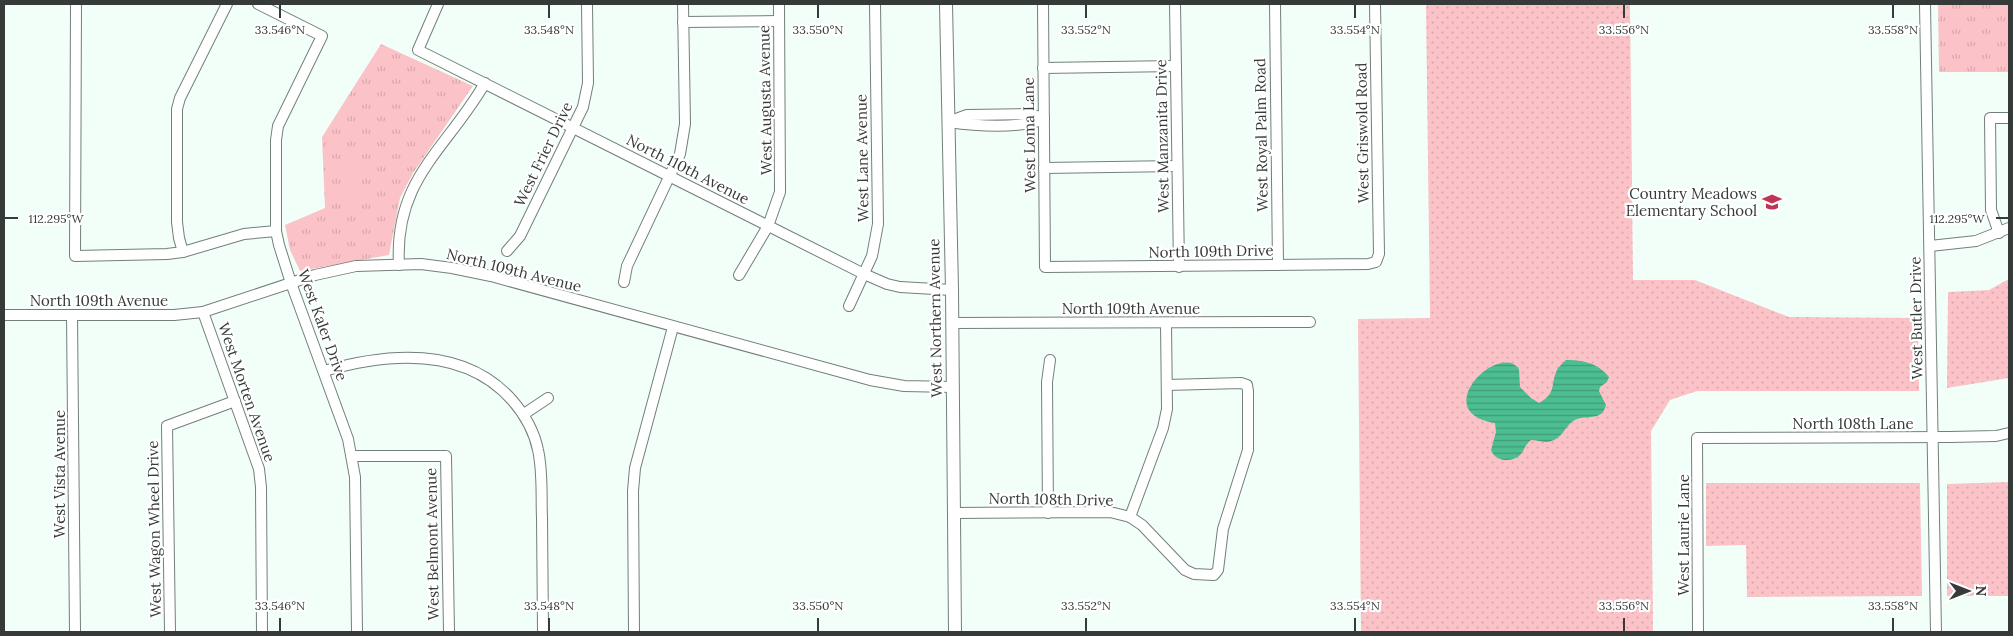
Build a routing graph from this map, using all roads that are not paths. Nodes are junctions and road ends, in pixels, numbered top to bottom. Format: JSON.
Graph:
{"nodes":[{"id":1,"x":76,"y":4,"type":"edge"},
{"id":2,"x":227,"y":4,"type":"edge"},
{"id":3,"x":258,"y":4,"type":"edge"},
{"id":4,"x":438,"y":4,"type":"edge"},
{"id":5,"x":587,"y":4,"type":"edge"},
{"id":6,"x":683,"y":4,"type":"edge"},
{"id":7,"x":778,"y":4,"type":"edge"},
{"id":8,"x":875,"y":4,"type":"edge"},
{"id":9,"x":946,"y":4,"type":"edge"},
{"id":10,"x":1042,"y":4,"type":"edge"},
{"id":11,"x":1175,"y":4,"type":"edge"},
{"id":12,"x":1275,"y":4,"type":"edge"},
{"id":13,"x":1374,"y":4,"type":"edge"},
{"id":14,"x":1925,"y":4,"type":"edge"},
{"id":15,"x":683,"y":22,"type":"junction"},
{"id":16,"x":779,"y":22,"type":"junction"},
{"id":17,"x":1176,"y":66,"type":"junction"},
{"id":18,"x":1043,"y":68,"type":"junction"},
{"id":19,"x":484,"y":83,"type":"junction"},
{"id":20,"x":1044,"y":118,"type":"junction"},
{"id":21,"x":2009,"y":118,"type":"edge"},
{"id":22,"x":948,"y":122,"type":"junction"},
{"id":23,"x":574,"y":128,"type":"junction"},
{"id":24,"x":1177,"y":166,"type":"junction"},
{"id":25,"x":1044,"y":168,"type":"junction"},
{"id":26,"x":671,"y":177,"type":"junction"},
{"id":27,"x":768,"y":226,"type":"junction"},
{"id":28,"x":2009,"y":228,"type":"edge"},
{"id":29,"x":276,"y":231,"type":"junction"},
{"id":30,"x":1999,"y":233,"type":"junction"},
{"id":31,"x":1930,"y":246,"type":"junction"},
{"id":32,"x":507,"y":251,"type":"dead end"},
{"id":33,"x":183,"y":252,"type":"junction"},
{"id":34,"x":1376,"y":262,"type":"joint"},
{"id":35,"x":399,"y":265,"type":"junction"},
{"id":36,"x":1278,"y":265,"type":"junction"},
{"id":37,"x":1045,"y":267,"type":"joint"},
{"id":38,"x":1179,"y":267,"type":"junction"},
{"id":39,"x":864,"y":274,"type":"junction"},
{"id":40,"x":739,"y":276,"type":"dead end"},
{"id":41,"x":624,"y":282,"type":"dead end"},
{"id":42,"x":291,"y":283,"type":"junction"},
{"id":43,"x":952,"y":290,"type":"junction"},
{"id":44,"x":849,"y":306,"type":"dead end"},
{"id":45,"x":204,"y":312,"type":"junction"},
{"id":46,"x":4,"y":315,"type":"edge"},
{"id":47,"x":72,"y":315,"type":"junction"},
{"id":48,"x":1310,"y":322,"type":"dead end"},
{"id":49,"x":952,"y":323,"type":"junction"},
{"id":50,"x":1166,"y":323,"type":"junction"},
{"id":51,"x":673,"y":327,"type":"junction"},
{"id":52,"x":1050,"y":360,"type":"dead end"},
{"id":53,"x":324,"y":371,"type":"junction"},
{"id":54,"x":1167,"y":385,"type":"junction"},
{"id":55,"x":952,"y":387,"type":"junction"},
{"id":56,"x":548,"y":398,"type":"dead end"},
{"id":57,"x":234,"y":401,"type":"junction"},
{"id":58,"x":524,"y":414,"type":"junction"},
{"id":59,"x":2009,"y":433,"type":"edge"},
{"id":60,"x":1697,"y":438,"type":"joint"},
{"id":61,"x":1933,"y":438,"type":"junction"},
{"id":62,"x":352,"y":456,"type":"junction"},
{"id":63,"x":954,"y":513,"type":"junction"},
{"id":64,"x":1048,"y":513,"type":"junction"},
{"id":65,"x":1130,"y":517,"type":"junction"},
{"id":66,"x":75,"y":632,"type":"edge"},
{"id":67,"x":170,"y":632,"type":"edge"},
{"id":68,"x":262,"y":632,"type":"edge"},
{"id":69,"x":357,"y":632,"type":"edge"},
{"id":70,"x":449,"y":632,"type":"edge"},
{"id":71,"x":543,"y":632,"type":"edge"},
{"id":72,"x":634,"y":632,"type":"edge"},
{"id":73,"x":955,"y":632,"type":"edge"},
{"id":74,"x":1698,"y":632,"type":"edge"},
{"id":75,"x":1936,"y":632,"type":"edge"}],
"edges":[{"from":1,"to":33,"type":"street"},
{"from":2,"to":33,"type":"street"},
{"from":3,"to":29,"type":"street","name":"West Kaler Drive"},
{"from":4,"to":19,"type":"street","name":"North 110th Avenue"},
{"from":5,"to":23,"type":"street","name":"West Frier Drive"},
{"from":6,"to":15,"type":"street"},
{"from":7,"to":16,"type":"street","name":"West Augusta Avenue"},
{"from":8,"to":39,"type":"street","name":"West Lane Avenue"},
{"from":9,"to":22,"type":"main road","name":"West Northern Avenue"},
{"from":10,"to":18,"type":"street","name":"West Loma Lane"},
{"from":11,"to":17,"type":"street","name":"West Manzanita Drive"},
{"from":12,"to":36,"type":"street","name":"West Royal Palm Road"},
{"from":13,"to":34,"type":"street","name":"West Griswold Road"},
{"from":14,"to":31,"type":"street","name":"West Butler Drive"},
{"from":15,"to":16,"type":"street"},
{"from":15,"to":26,"type":"street"},
{"from":16,"to":27,"type":"street","name":"West Augusta Avenue"},
{"from":17,"to":18,"type":"street"},
{"from":17,"to":24,"type":"street","name":"West Manzanita Drive"},
{"from":18,"to":20,"type":"street","name":"West Loma Lane"},
{"from":19,"to":23,"type":"street","name":"North 110th Avenue"},
{"from":19,"to":35,"type":"street"},
{"from":20,"to":22,"type":"street"},
{"from":20,"to":25,"type":"street","name":"West Loma Lane"},
{"from":21,"to":30,"type":"street"},
{"from":22,"to":43,"type":"main road","name":"West Northern Avenue"},
{"from":23,"to":26,"type":"street","name":"North 110th Avenue"},
{"from":23,"to":32,"type":"street","name":"West Frier Drive"},
{"from":24,"to":25,"type":"street"},
{"from":24,"to":38,"type":"street","name":"West Manzanita Drive"},
{"from":25,"to":37,"type":"street","name":"West Loma Lane"},
{"from":26,"to":27,"type":"street","name":"North 110th Avenue"},
{"from":26,"to":41,"type":"street"},
{"from":27,"to":39,"type":"street","name":"North 110th Avenue"},
{"from":27,"to":40,"type":"street","name":"West Augusta Avenue"},
{"from":28,"to":30,"type":"street"},
{"from":29,"to":33,"type":"street"},
{"from":29,"to":42,"type":"street","name":"West Kaler Drive"},
{"from":30,"to":31,"type":"street"},
{"from":31,"to":61,"type":"street","name":"West Butler Drive"},
{"from":34,"to":36,"type":"street","name":"North 109th Drive"},
{"from":35,"to":42,"type":"street","name":"North 109th Avenue"},
{"from":35,"to":51,"type":"street","name":"North 109th Avenue"},
{"from":36,"to":38,"type":"street","name":"North 109th Drive"},
{"from":37,"to":38,"type":"street","name":"North 109th Drive"},
{"from":39,"to":43,"type":"street","name":"North 110th Avenue"},
{"from":39,"to":44,"type":"street","name":"West Lane Avenue"},
{"from":42,"to":45,"type":"street","name":"North 109th Avenue"},
{"from":42,"to":53,"type":"street","name":"West Kaler Drive"},
{"from":43,"to":49,"type":"main road","name":"West Northern Avenue"},
{"from":45,"to":47,"type":"street","name":"North 109th Avenue"},
{"from":45,"to":57,"type":"street","name":"West Morten Avenue"},
{"from":46,"to":47,"type":"street","name":"North 109th Avenue"},
{"from":47,"to":66,"type":"street","name":"West Vista Avenue"},
{"from":48,"to":50,"type":"street","name":"North 109th Avenue"},
{"from":49,"to":50,"type":"street","name":"North 109th Avenue"},
{"from":49,"to":55,"type":"main road","name":"West Northern Avenue"},
{"from":50,"to":54,"type":"street"},
{"from":51,"to":55,"type":"street","name":"North 109th Avenue"},
{"from":51,"to":72,"type":"street"},
{"from":52,"to":64,"type":"street"},
{"from":53,"to":58,"type":"street"},
{"from":53,"to":62,"type":"street","name":"West Kaler Drive"},
{"from":54,"to":65,"type":"street"},
{"from":54,"to":65,"type":"street","name":"North 108th Drive"},
{"from":55,"to":63,"type":"main road","name":"West Northern Avenue"},
{"from":56,"to":58,"type":"street"},
{"from":57,"to":67,"type":"street","name":"West Wagon Wheel Drive"},
{"from":57,"to":68,"type":"street","name":"West Morten Avenue"},
{"from":58,"to":71,"type":"street"},
{"from":59,"to":61,"type":"street","name":"North 108th Lane"},
{"from":60,"to":61,"type":"street","name":"North 108th Lane"},
{"from":60,"to":74,"type":"street","name":"West Laurie Lane"},
{"from":61,"to":75,"type":"street","name":"West Butler Drive"},
{"from":62,"to":69,"type":"street","name":"West Kaler Drive"},
{"from":62,"to":70,"type":"street","name":"West Belmont Avenue"},
{"from":63,"to":64,"type":"street","name":"North 108th Drive"},
{"from":63,"to":73,"type":"main road","name":"West Northern Avenue"},
{"from":64,"to":65,"type":"street","name":"North 108th Drive"}]}
